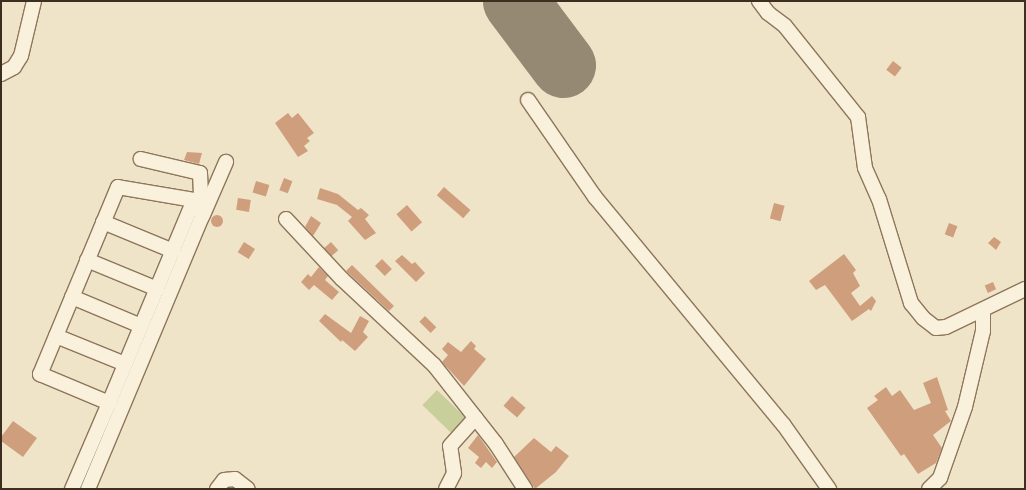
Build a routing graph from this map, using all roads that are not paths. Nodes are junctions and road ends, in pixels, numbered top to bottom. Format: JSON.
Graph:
{"nodes":[{"id":1,"x":34,"y":1,"type":"edge"},
{"id":2,"x":759,"y":1,"type":"edge"},
{"id":3,"x":1,"y":74,"type":"edge"},
{"id":4,"x":528,"y":100,"type":"dead end"},
{"id":5,"x":141,"y":159,"type":"dead end"},
{"id":6,"x":226,"y":162,"type":"dead end"},
{"id":7,"x":202,"y":217,"type":"junction"},
{"id":8,"x":286,"y":219,"type":"dead end"},
{"id":9,"x":103,"y":222,"type":"junction"},
{"id":10,"x":173,"y":251,"type":"junction"},
{"id":11,"x":87,"y":260,"type":"junction"},
{"id":12,"x":157,"y":289,"type":"junction"},
{"id":13,"x":1025,"y":289,"type":"edge"},
{"id":14,"x":72,"y":297,"type":"junction"},
{"id":15,"x":983,"y":310,"type":"junction"},
{"id":16,"x":141,"y":326,"type":"junction"},
{"id":17,"x":56,"y":336,"type":"junction"},
{"id":18,"x":125,"y":364,"type":"junction"},
{"id":19,"x":109,"y":403,"type":"junction"},
{"id":20,"x":475,"y":418,"type":"junction"},
{"id":21,"x":72,"y":489,"type":"edge"},
{"id":22,"x":88,"y":489,"type":"edge"},
{"id":23,"x":218,"y":489,"type":"edge"},
{"id":24,"x":248,"y":489,"type":"edge"},
{"id":25,"x":446,"y":489,"type":"edge"},
{"id":26,"x":525,"y":489,"type":"edge"},
{"id":27,"x":829,"y":489,"type":"edge"},
{"id":28,"x":929,"y":489,"type":"edge"}],
"edges":[{"from":1,"to":3,"type":"street"},
{"from":2,"to":15,"type":"street"},
{"from":4,"to":27,"type":"street"},
{"from":5,"to":7,"type":"street"},
{"from":6,"to":7,"type":"street"},
{"from":7,"to":22,"type":"street"},
{"from":8,"to":20,"type":"street"},
{"from":9,"to":10,"type":"street"},
{"from":9,"to":10,"type":"street"},
{"from":9,"to":11,"type":"street"},
{"from":10,"to":12,"type":"street"},
{"from":11,"to":12,"type":"street"},
{"from":11,"to":14,"type":"street"},
{"from":12,"to":16,"type":"street"},
{"from":13,"to":15,"type":"street"},
{"from":14,"to":16,"type":"street"},
{"from":14,"to":17,"type":"street"},
{"from":15,"to":28,"type":"street"},
{"from":16,"to":18,"type":"street"},
{"from":17,"to":18,"type":"street"},
{"from":17,"to":19,"type":"street"},
{"from":18,"to":19,"type":"street"},
{"from":19,"to":21,"type":"street"},
{"from":20,"to":25,"type":"street"},
{"from":20,"to":26,"type":"street"},
{"from":23,"to":24,"type":"street"}]}
